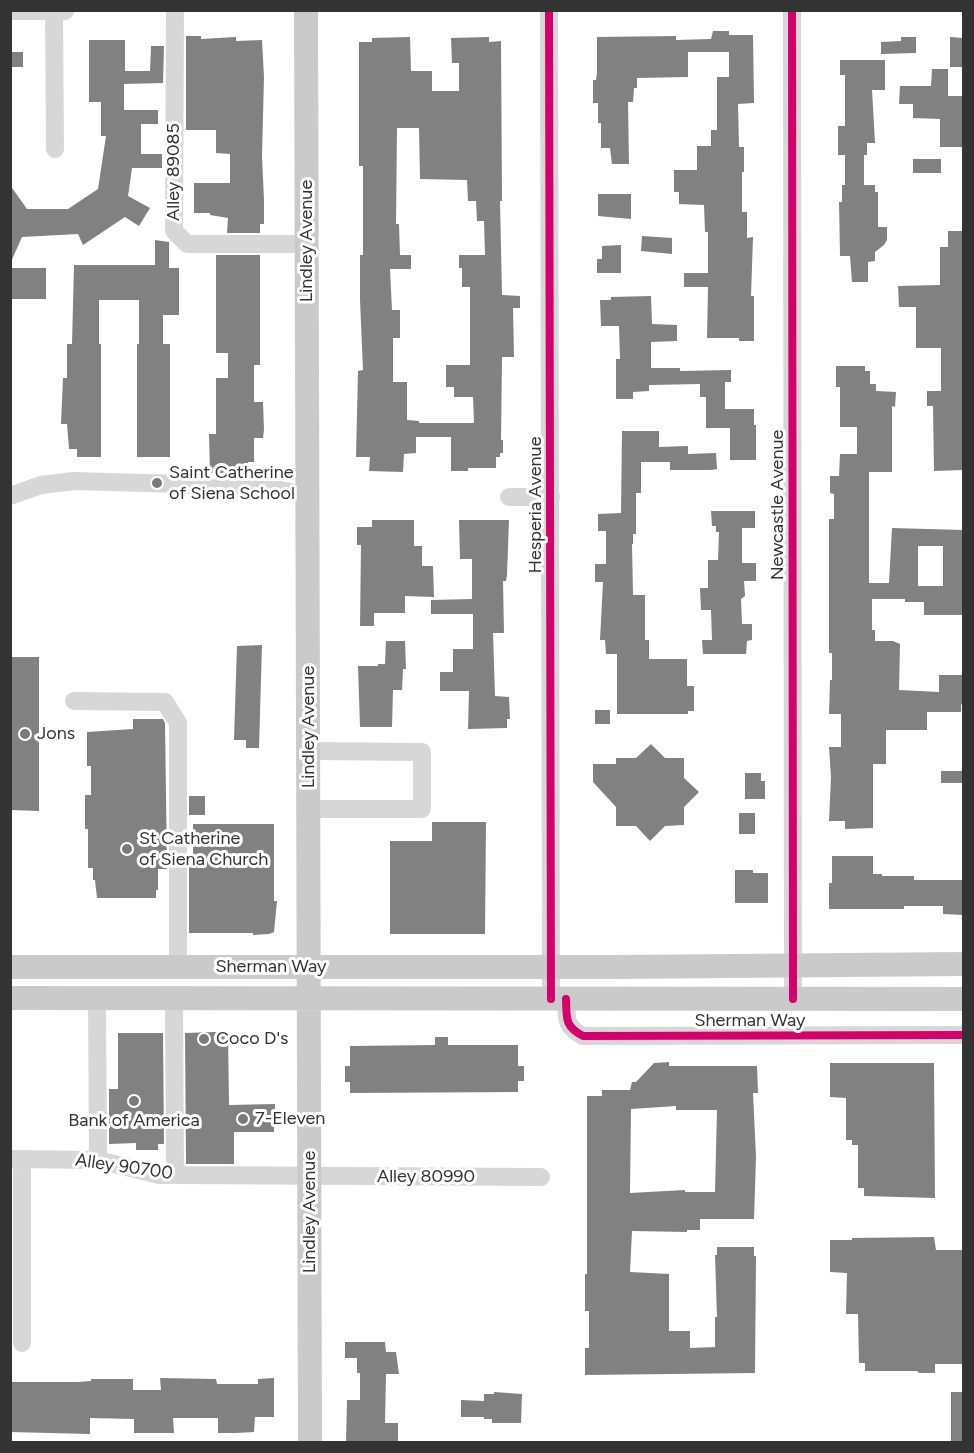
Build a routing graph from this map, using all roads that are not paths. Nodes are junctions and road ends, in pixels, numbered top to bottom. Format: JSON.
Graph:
{"nodes":[{"id":1,"x":67,"y":10,"type":"edge"},
{"id":2,"x":175,"y":10,"type":"edge"},
{"id":3,"x":306,"y":10,"type":"edge"},
{"id":4,"x":549,"y":10,"type":"edge"},
{"id":5,"x":792,"y":10,"type":"edge"},
{"id":6,"x":10,"y":11,"type":"edge"},
{"id":7,"x":54,"y":11,"type":"edge"},
{"id":8,"x":55,"y":149,"type":"dead end"},
{"id":9,"x":307,"y":244,"type":"junction"},
{"id":10,"x":307,"y":495,"type":"junction"},
{"id":11,"x":10,"y":496,"type":"edge"},
{"id":12,"x":509,"y":497,"type":"dead end"},
{"id":13,"x":551,"y":497,"type":"junction"},
{"id":14,"x":74,"y":701,"type":"dead end"},
{"id":15,"x":309,"y":751,"type":"junction"},
{"id":16,"x":309,"y":809,"type":"junction"},
{"id":17,"x":793,"y":964,"type":"junction"},
{"id":18,"x":963,"y":964,"type":"edge"},
{"id":19,"x":10,"y":967,"type":"edge"},
{"id":20,"x":178,"y":967,"type":"junction"},
{"id":21,"x":309,"y":967,"type":"junction"},
{"id":22,"x":551,"y":967,"type":"junction"},
{"id":23,"x":10,"y":998,"type":"edge"},
{"id":24,"x":97,"y":998,"type":"junction"},
{"id":25,"x":174,"y":998,"type":"junction"},
{"id":26,"x":309,"y":998,"type":"junction"},
{"id":27,"x":559,"y":999,"type":"junction"},
{"id":28,"x":793,"y":999,"type":"junction"},
{"id":29,"x":963,"y":999,"type":"edge"},
{"id":30,"x":963,"y":1035,"type":"edge"},
{"id":31,"x":16,"y":1159,"type":"edge"},
{"id":32,"x":98,"y":1160,"type":"junction"},
{"id":33,"x":175,"y":1176,"type":"junction"},
{"id":34,"x":310,"y":1176,"type":"junction"},
{"id":35,"x":541,"y":1177,"type":"dead end"},
{"id":36,"x":22,"y":1343,"type":"dead end"},
{"id":37,"x":309,"y":1443,"type":"edge"}],
"edges":[{"from":1,"to":7,"type":"street"},
{"from":2,"to":9,"type":"street","name":"Alley 89085"},
{"from":3,"to":9,"type":"main road","name":"Lindley Avenue"},
{"from":4,"to":13,"type":"street","name":"Hesperia Avenue"},
{"from":5,"to":17,"type":"street","name":"Newcastle Avenue"},
{"from":6,"to":7,"type":"street"},
{"from":7,"to":8,"type":"street"},
{"from":9,"to":10,"type":"main road","name":"Lindley Avenue"},
{"from":10,"to":11,"type":"street"},
{"from":10,"to":15,"type":"main road","name":"Lindley Avenue"},
{"from":12,"to":13,"type":"street"},
{"from":13,"to":22,"type":"street","name":"Hesperia Avenue"},
{"from":14,"to":20,"type":"street"},
{"from":15,"to":16,"type":"main road","name":"Lindley Avenue"},
{"from":15,"to":16,"type":"street"},
{"from":16,"to":21,"type":"main road","name":"Lindley Avenue"},
{"from":17,"to":18,"type":"main road","name":"Sherman Way"},
{"from":17,"to":22,"type":"main road","name":"Sherman Way"},
{"from":17,"to":28,"type":"street","name":"Newcastle Avenue"},
{"from":19,"to":20,"type":"main road","name":"Sherman Way"},
{"from":20,"to":21,"type":"main road","name":"Sherman Way"},
{"from":21,"to":22,"type":"main road","name":"Sherman Way"},
{"from":21,"to":26,"type":"main road","name":"Lindley Avenue"},
{"from":22,"to":27,"type":"street","name":"Hesperia Avenue"},
{"from":23,"to":24,"type":"main road","name":"Sherman Way"},
{"from":24,"to":25,"type":"main road","name":"Sherman Way"},
{"from":24,"to":32,"type":"street"},
{"from":25,"to":26,"type":"main road","name":"Sherman Way"},
{"from":25,"to":33,"type":"street"},
{"from":26,"to":27,"type":"main road","name":"Sherman Way"},
{"from":26,"to":34,"type":"main road","name":"Lindley Avenue"},
{"from":27,"to":28,"type":"main road","name":"Sherman Way"},
{"from":27,"to":30,"type":"street","name":"Sherman Way"},
{"from":28,"to":29,"type":"main road","name":"Sherman Way"},
{"from":31,"to":32,"type":"street","name":"Alley 90700"},
{"from":31,"to":36,"type":"street"},
{"from":32,"to":33,"type":"street","name":"Alley 90700"},
{"from":33,"to":34,"type":"street","name":"Alley 90700"},
{"from":34,"to":35,"type":"street","name":"Alley 80990"},
{"from":34,"to":37,"type":"main road","name":"Lindley Avenue"}]}
